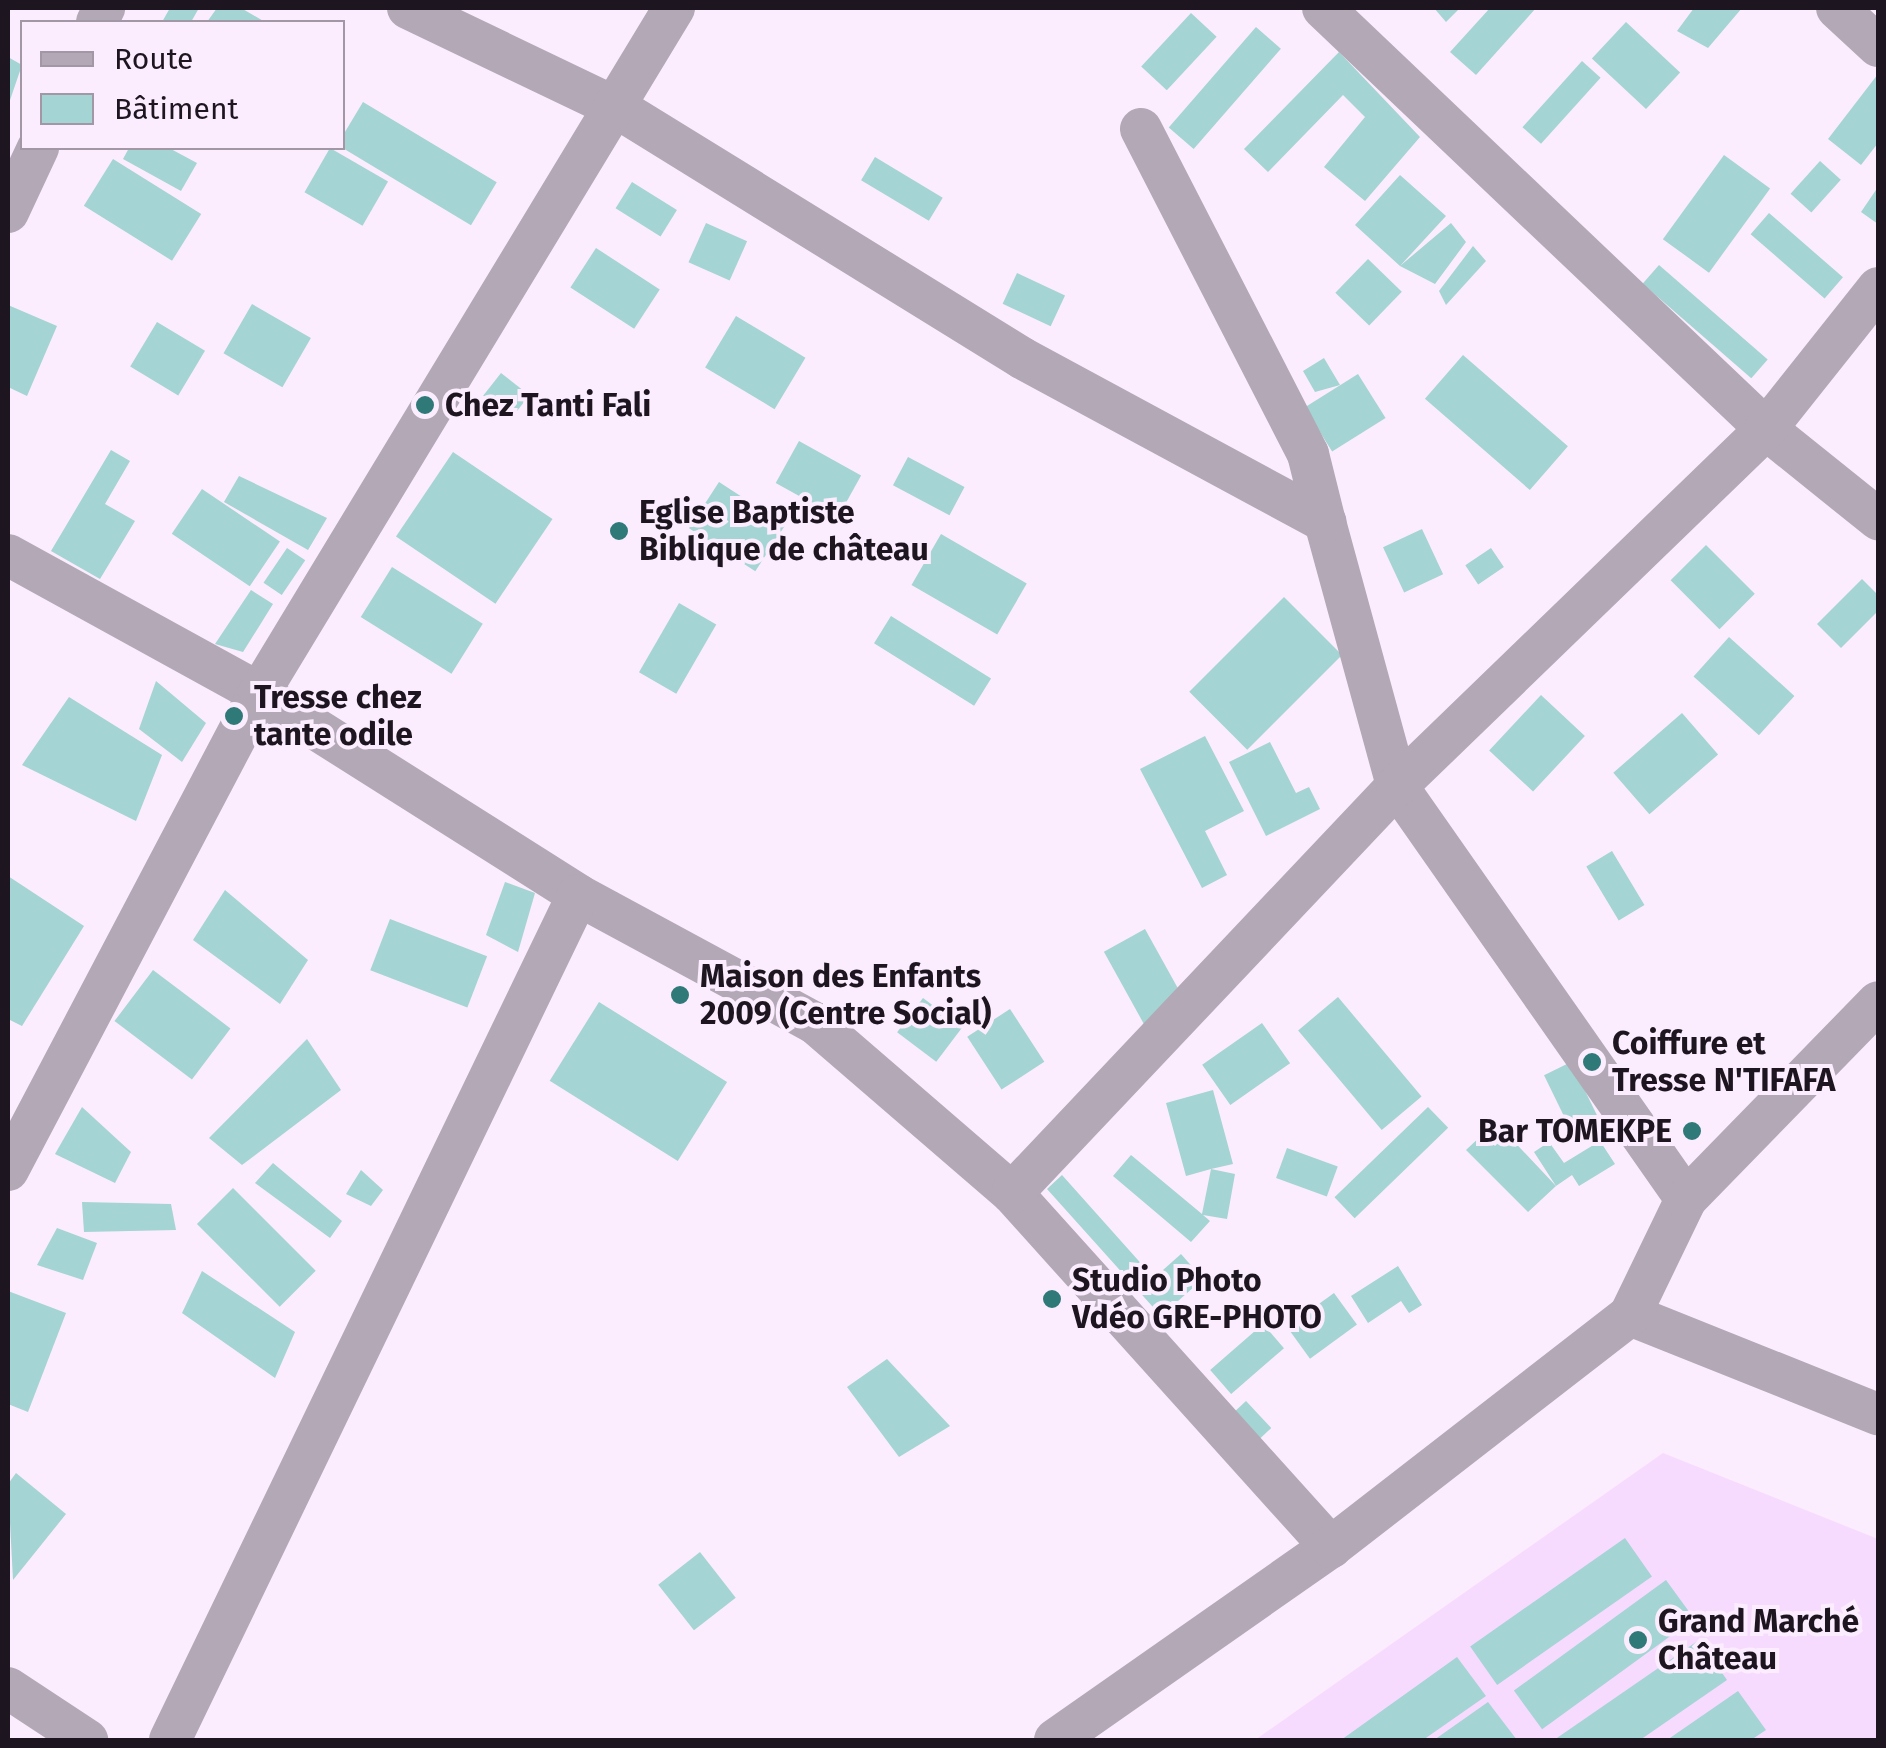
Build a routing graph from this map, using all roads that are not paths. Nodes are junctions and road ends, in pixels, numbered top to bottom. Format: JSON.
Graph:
{"nodes":[{"id":1,"x":408,"y":8,"type":"edge"},
{"id":2,"x":674,"y":8,"type":"edge"},
{"id":3,"x":1323,"y":8,"type":"edge"},
{"id":4,"x":1837,"y":8,"type":"edge"},
{"id":5,"x":1878,"y":46,"type":"edge"},
{"id":6,"x":619,"y":110,"type":"junction"},
{"id":7,"x":1142,"y":129,"type":"dead end"},
{"id":8,"x":37,"y":150,"type":"edge"},
{"id":9,"x":8,"y":212,"type":"edge"},
{"id":10,"x":1878,"y":288,"type":"edge"},
{"id":11,"x":1766,"y":429,"type":"junction"},
{"id":12,"x":1878,"y":519,"type":"edge"},
{"id":13,"x":1325,"y":522,"type":"junction"},
{"id":14,"x":8,"y":555,"type":"edge"},
{"id":15,"x":259,"y":693,"type":"junction"},
{"id":16,"x":1397,"y":786,"type":"junction"},
{"id":17,"x":578,"y":895,"type":"junction"},
{"id":18,"x":1878,"y":1002,"type":"edge"},
{"id":19,"x":8,"y":1170,"type":"edge"},
{"id":20,"x":1012,"y":1193,"type":"junction"},
{"id":21,"x":1686,"y":1199,"type":"junction"},
{"id":22,"x":1630,"y":1315,"type":"junction"},
{"id":23,"x":1878,"y":1414,"type":"edge"},
{"id":24,"x":1331,"y":1547,"type":"junction"},
{"id":25,"x":8,"y":1688,"type":"edge"},
{"id":26,"x":87,"y":1740,"type":"edge"},
{"id":27,"x":170,"y":1740,"type":"edge"},
{"id":28,"x":1056,"y":1740,"type":"edge"}],
"edges":[{"from":1,"to":6,"type":"street"},
{"from":2,"to":6,"type":"street"},
{"from":3,"to":11,"type":"street"},
{"from":4,"to":5,"type":"street"},
{"from":6,"to":13,"type":"street"},
{"from":6,"to":15,"type":"street"},
{"from":7,"to":13,"type":"street"},
{"from":8,"to":9,"type":"street"},
{"from":10,"to":11,"type":"street"},
{"from":11,"to":12,"type":"street"},
{"from":11,"to":16,"type":"street"},
{"from":13,"to":16,"type":"street"},
{"from":14,"to":15,"type":"street"},
{"from":15,"to":17,"type":"street"},
{"from":15,"to":19,"type":"street"},
{"from":16,"to":20,"type":"street"},
{"from":16,"to":21,"type":"street"},
{"from":17,"to":20,"type":"street"},
{"from":17,"to":27,"type":"street"},
{"from":18,"to":21,"type":"street"},
{"from":20,"to":24,"type":"street"},
{"from":21,"to":22,"type":"street"},
{"from":22,"to":23,"type":"street"},
{"from":22,"to":24,"type":"street"},
{"from":24,"to":28,"type":"street"},
{"from":25,"to":26,"type":"street"}]}
